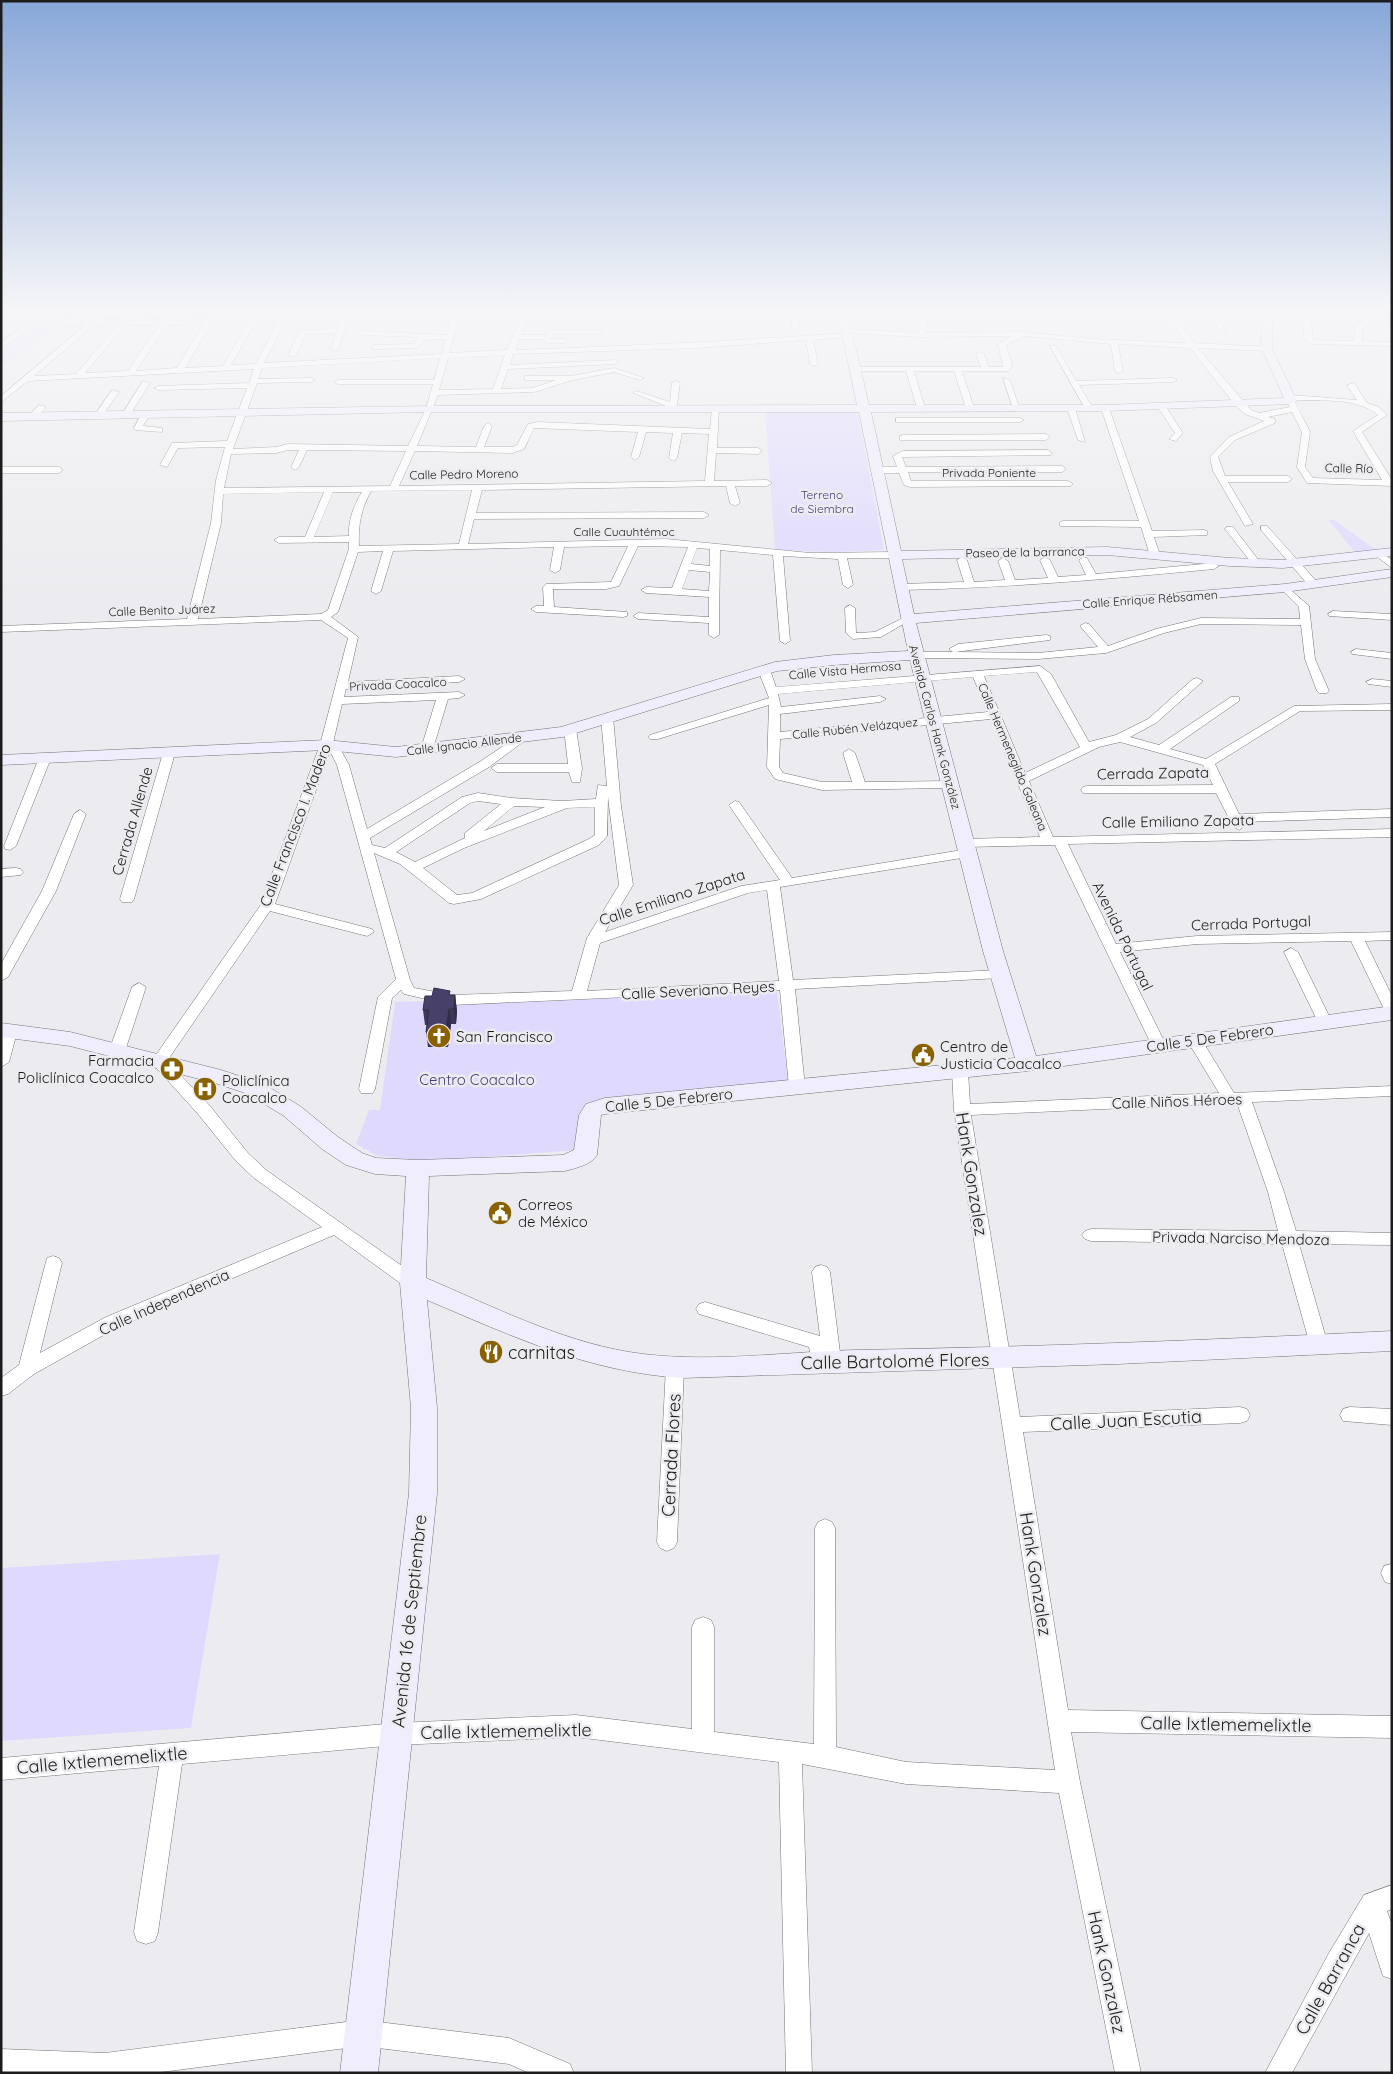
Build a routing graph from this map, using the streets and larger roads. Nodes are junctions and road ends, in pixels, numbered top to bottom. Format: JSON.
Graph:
{"nodes":[{"id":1,"x":42,"y":406,"type":"dead end"},
{"id":2,"x":105,"y":406,"type":"edge"},
{"id":3,"x":131,"y":406,"type":"edge"},
{"id":4,"x":245,"y":406,"type":"edge"},
{"id":5,"x":431,"y":406,"type":"edge"},
{"id":6,"x":670,"y":406,"type":"edge"},
{"id":7,"x":1016,"y":406,"type":"edge"},
{"id":8,"x":1161,"y":406,"type":"junction"},
{"id":9,"x":1169,"y":406,"type":"edge"},
{"id":10,"x":1241,"y":406,"type":"edge"},
{"id":11,"x":1283,"y":406,"type":"edge"},
{"id":12,"x":1294,"y":406,"type":"edge"},
{"id":13,"x":1369,"y":406,"type":"edge"},
{"id":14,"x":673,"y":407,"type":"junction"},
{"id":15,"x":864,"y":408,"type":"junction"},
{"id":16,"x":921,"y":408,"type":"joint"},
{"id":17,"x":954,"y":408,"type":"junction"},
{"id":18,"x":970,"y":408,"type":"joint"},
{"id":19,"x":1071,"y":408,"type":"junction"},
{"id":20,"x":1089,"y":408,"type":"joint"},
{"id":21,"x":1105,"y":408,"type":"junction"},
{"id":22,"x":430,"y":409,"type":"junction"},
{"id":23,"x":716,"y":409,"type":"junction"},
{"id":24,"x":242,"y":414,"type":"junction"},
{"id":25,"x":1019,"y":414,"type":"junction"},
{"id":26,"x":145,"y":415,"type":"junction"},
{"id":27,"x":98,"y":416,"type":"junction"},
{"id":28,"x":125,"y":416,"type":"junction"},
{"id":29,"x":1259,"y":416,"type":"junction"},
{"id":30,"x":1,"y":417,"type":"edge"},
{"id":31,"x":32,"y":417,"type":"junction"},
{"id":32,"x":1378,"y":419,"type":"junction"},
{"id":33,"x":899,"y":420,"type":"dead end"},
{"id":34,"x":959,"y":420,"type":"junction"},
{"id":35,"x":1392,"y":422,"type":"edge"},
{"id":36,"x":488,"y":426,"type":"dead end"},
{"id":37,"x":642,"y":429,"type":"junction"},
{"id":38,"x":159,"y":430,"type":"dead end"},
{"id":39,"x":678,"y":431,"type":"junction"},
{"id":40,"x":714,"y":432,"type":"junction"},
{"id":41,"x":1046,"y":437,"type":"dead end"},
{"id":42,"x":904,"y":438,"type":"dead end"},
{"id":43,"x":966,"y":438,"type":"junction"},
{"id":44,"x":1173,"y":439,"type":"dead end"},
{"id":45,"x":1082,"y":440,"type":"dead end"},
{"id":46,"x":229,"y":448,"type":"junction"},
{"id":47,"x":304,"y":448,"type":"junction"},
{"id":48,"x":412,"y":448,"type":"junction"},
{"id":49,"x":480,"y":449,"type":"junction"},
{"id":50,"x":712,"y":450,"type":"junction"},
{"id":51,"x":758,"y":451,"type":"dead end"},
{"id":52,"x":1048,"y":453,"type":"dead end"},
{"id":53,"x":635,"y":457,"type":"dead end"},
{"id":54,"x":673,"y":458,"type":"dead end"},
{"id":55,"x":164,"y":465,"type":"dead end"},
{"id":56,"x":295,"y":467,"type":"dead end"},
{"id":57,"x":1062,"y":469,"type":"dead end"},
{"id":58,"x":1,"y":470,"type":"edge"},
{"id":59,"x":59,"y":470,"type":"dead end"},
{"id":60,"x":877,"y":470,"type":"junction"},
{"id":61,"x":904,"y":470,"type":"junction"},
{"id":62,"x":1222,"y":479,"type":"junction"},
{"id":63,"x":1288,"y":479,"type":"dead end"},
{"id":64,"x":730,"y":483,"type":"junction"},
{"id":65,"x":767,"y":483,"type":"dead end"},
{"id":66,"x":1390,"y":483,"type":"edge"},
{"id":67,"x":1068,"y":484,"type":"dead end"},
{"id":68,"x":478,"y":486,"type":"junction"},
{"id":69,"x":704,"y":486,"type":"junction"},
{"id":70,"x":369,"y":488,"type":"junction"},
{"id":71,"x":393,"y":488,"type":"junction"},
{"id":72,"x":330,"y":489,"type":"junction"},
{"id":73,"x":220,"y":491,"type":"junction"},
{"id":74,"x":735,"y":503,"type":"dead end"},
{"id":75,"x":704,"y":515,"type":"dead end"},
{"id":76,"x":471,"y":516,"type":"junction"},
{"id":77,"x":1063,"y":524,"type":"dead end"},
{"id":78,"x":1144,"y":524,"type":"junction"},
{"id":79,"x":1248,"y":524,"type":"dead end"},
{"id":80,"x":1264,"y":528,"type":"dead end"},
{"id":81,"x":1230,"y":529,"type":"dead end"},
{"id":82,"x":1204,"y":533,"type":"dead end"},
{"id":83,"x":1148,"y":534,"type":"junction"},
{"id":84,"x":279,"y":540,"type":"dead end"},
{"id":85,"x":308,"y":540,"type":"junction"},
{"id":86,"x":635,"y":542,"type":"junction"},
{"id":87,"x":617,"y":543,"type":"junction"},
{"id":88,"x":353,"y":544,"type":"junction"},
{"id":89,"x":560,"y":544,"type":"junction"},
{"id":90,"x":694,"y":544,"type":"junction"},
{"id":91,"x":463,"y":546,"type":"junction"},
{"id":92,"x":715,"y":546,"type":"junction"},
{"id":93,"x":388,"y":548,"type":"junction"},
{"id":94,"x":778,"y":553,"type":"junction"},
{"id":95,"x":1385,"y":553,"type":"edge"},
{"id":96,"x":894,"y":555,"type":"junction"},
{"id":97,"x":1155,"y":555,"type":"junction"},
{"id":98,"x":842,"y":556,"type":"junction"},
{"id":99,"x":962,"y":560,"type":"dead end"},
{"id":100,"x":1045,"y":560,"type":"dead end"},
{"id":101,"x":1084,"y":560,"type":"dead end"},
{"id":102,"x":1003,"y":561,"type":"dead end"},
{"id":103,"x":1126,"y":561,"type":"dead end"},
{"id":104,"x":1293,"y":563,"type":"junction"},
{"id":105,"x":1257,"y":564,"type":"junction"},
{"id":106,"x":624,"y":565,"type":"junction"},
{"id":107,"x":1392,"y":565,"type":"edge"},
{"id":108,"x":1214,"y":566,"type":"dead end"},
{"id":109,"x":686,"y":567,"type":"junction"},
{"id":110,"x":715,"y":568,"type":"junction"},
{"id":111,"x":555,"y":570,"type":"dead end"},
{"id":112,"x":1392,"y":573,"type":"edge"},
{"id":113,"x":1132,"y":574,"type":"junction"},
{"id":114,"x":1093,"y":578,"type":"junction"},
{"id":115,"x":1054,"y":580,"type":"junction"},
{"id":116,"x":1011,"y":582,"type":"junction"},
{"id":117,"x":1314,"y":584,"type":"junction"},
{"id":118,"x":848,"y":585,"type":"dead end"},
{"id":119,"x":970,"y":586,"type":"junction"},
{"id":120,"x":901,"y":587,"type":"junction"},
{"id":121,"x":1285,"y":588,"type":"junction"},
{"id":122,"x":646,"y":590,"type":"dead end"},
{"id":123,"x":376,"y":591,"type":"dead end"},
{"id":124,"x":676,"y":592,"type":"junction"},
{"id":125,"x":714,"y":594,"type":"junction"},
{"id":126,"x":850,"y":608,"type":"dead end"},
{"id":127,"x":536,"y":610,"type":"dead end"},
{"id":128,"x":549,"y":610,"type":"junction"},
{"id":129,"x":623,"y":614,"type":"dead end"},
{"id":130,"x":1333,"y":614,"type":"dead end"},
{"id":131,"x":638,"y":616,"type":"dead end"},
{"id":132,"x":323,"y":617,"type":"junction"},
{"id":133,"x":1392,"y":617,"type":"edge"},
{"id":134,"x":907,"y":619,"type":"junction"},
{"id":135,"x":192,"y":620,"type":"junction"},
{"id":136,"x":714,"y":620,"type":"junction"},
{"id":137,"x":1305,"y":622,"type":"junction"},
{"id":138,"x":1085,"y":626,"type":"dead end"},
{"id":139,"x":1,"y":629,"type":"edge"},
{"id":140,"x":714,"y":635,"type":"dead end"},
{"id":141,"x":1046,"y":638,"type":"dead end"},
{"id":142,"x":785,"y":641,"type":"dead end"},
{"id":143,"x":1106,"y":650,"type":"junction"},
{"id":144,"x":1356,"y":652,"type":"dead end"},
{"id":145,"x":918,"y":655,"type":"junction"},
{"id":146,"x":954,"y":656,"type":"junction"},
{"id":147,"x":1392,"y":656,"type":"edge"},
{"id":148,"x":764,"y":670,"type":"junction"},
{"id":149,"x":977,"y":673,"type":"junction"},
{"id":150,"x":923,"y":677,"type":"junction"},
{"id":151,"x":459,"y":679,"type":"dead end"},
{"id":152,"x":1197,"y":681,"type":"dead end"},
{"id":153,"x":1372,"y":682,"type":"dead end"},
{"id":154,"x":1392,"y":684,"type":"edge"},
{"id":155,"x":342,"y":686,"type":"junction"},
{"id":156,"x":1323,"y":691,"type":"dead end"},
{"id":157,"x":459,"y":695,"type":"dead end"},
{"id":158,"x":443,"y":696,"type":"junction"},
{"id":159,"x":880,"y":699,"type":"dead end"},
{"id":160,"x":1235,"y":699,"type":"dead end"},
{"id":161,"x":774,"y":700,"type":"junction"},
{"id":162,"x":338,"y":701,"type":"junction"},
{"id":163,"x":1392,"y":707,"type":"edge"},
{"id":164,"x":995,"y":715,"type":"junction"},
{"id":165,"x":607,"y":717,"type":"junction"},
{"id":166,"x":934,"y":720,"type":"junction"},
{"id":167,"x":570,"y":730,"type":"junction"},
{"id":168,"x":525,"y":736,"type":"junction"},
{"id":169,"x":775,"y":736,"type":"junction"},
{"id":170,"x":654,"y":737,"type":"dead end"},
{"id":171,"x":1120,"y":738,"type":"junction"},
{"id":172,"x":429,"y":742,"type":"dead end"},
{"id":173,"x":330,"y":745,"type":"junction"},
{"id":174,"x":1087,"y":749,"type":"junction"},
{"id":175,"x":1160,"y":750,"type":"junction"},
{"id":176,"x":169,"y":753,"type":"junction"},
{"id":177,"x":849,"y":753,"type":"dead end"},
{"id":178,"x":45,"y":758,"type":"junction"},
{"id":179,"x":1,"y":760,"type":"edge"},
{"id":180,"x":1208,"y":763,"type":"junction"},
{"id":181,"x":497,"y":768,"type":"dead end"},
{"id":182,"x":1022,"y":779,"type":"junction"},
{"id":183,"x":950,"y":784,"type":"junction"},
{"id":184,"x":860,"y":786,"type":"junction"},
{"id":185,"x":602,"y":788,"type":"dead end"},
{"id":186,"x":1220,"y":789,"type":"junction"},
{"id":187,"x":1087,"y":790,"type":"dead end"},
{"id":188,"x":512,"y":802,"type":"junction"},
{"id":189,"x":601,"y":803,"type":"junction"},
{"id":190,"x":565,"y":804,"type":"junction"},
{"id":191,"x":734,"y":806,"type":"dead end"},
{"id":192,"x":1392,"y":813,"type":"edge"},
{"id":193,"x":80,"y":814,"type":"dead end"},
{"id":194,"x":1235,"y":818,"type":"junction"},
{"id":195,"x":1392,"y":833,"type":"edge"},
{"id":196,"x":1244,"y":836,"type":"junction"},
{"id":197,"x":1053,"y":840,"type":"junction"},
{"id":198,"x":365,"y":842,"type":"junction"},
{"id":199,"x":458,"y":844,"type":"junction"},
{"id":200,"x":10,"y":846,"type":"dead end"},
{"id":201,"x":966,"y":848,"type":"junction"},
{"id":202,"x":389,"y":851,"type":"junction"},
{"id":203,"x":416,"y":866,"type":"junction"},
{"id":204,"x":16,"y":872,"type":"dead end"},
{"id":205,"x":1,"y":873,"type":"edge"},
{"id":206,"x":788,"y":882,"type":"junction"},
{"id":207,"x":773,"y":885,"type":"junction"},
{"id":208,"x":127,"y":899,"type":"dead end"},
{"id":209,"x":267,"y":906,"type":"junction"},
{"id":210,"x":367,"y":932,"type":"dead end"},
{"id":211,"x":1392,"y":936,"type":"edge"},
{"id":212,"x":1356,"y":937,"type":"junction"},
{"id":213,"x":594,"y":940,"type":"junction"},
{"id":214,"x":1111,"y":949,"type":"junction"},
{"id":215,"x":1291,"y":952,"type":"dead end"},
{"id":216,"x":1000,"y":974,"type":"junction"},
{"id":217,"x":1,"y":977,"type":"edge"},
{"id":218,"x":404,"y":980,"type":"junction"},
{"id":219,"x":787,"y":986,"type":"junction"},
{"id":220,"x":139,"y":987,"type":"dead end"},
{"id":221,"x":578,"y":996,"type":"junction"},
{"id":222,"x":1392,"y":1012,"type":"edge"},
{"id":223,"x":1324,"y":1022,"type":"junction"},
{"id":224,"x":6,"y":1031,"type":"edge"},
{"id":225,"x":1195,"y":1040,"type":"junction"},
{"id":226,"x":1158,"y":1045,"type":"junction"},
{"id":227,"x":117,"y":1051,"type":"junction"},
{"id":228,"x":1,"y":1062,"type":"edge"},
{"id":229,"x":159,"y":1062,"type":"junction"},
{"id":230,"x":1028,"y":1064,"type":"junction"},
{"id":231,"x":960,"y":1072,"type":"junction"},
{"id":232,"x":797,"y":1087,"type":"junction"},
{"id":233,"x":367,"y":1089,"type":"dead end"},
{"id":234,"x":1392,"y":1091,"type":"edge"},
{"id":235,"x":1237,"y":1099,"type":"junction"},
{"id":236,"x":962,"y":1110,"type":"junction"},
{"id":237,"x":418,"y":1168,"type":"junction"},
{"id":238,"x":335,"y":1228,"type":"junction"},
{"id":239,"x":1091,"y":1235,"type":"dead end"},
{"id":240,"x":1288,"y":1239,"type":"junction"},
{"id":241,"x":1392,"y":1240,"type":"edge"},
{"id":242,"x":53,"y":1263,"type":"dead end"},
{"id":243,"x":821,"y":1272,"type":"dead end"},
{"id":244,"x":413,"y":1283,"type":"junction"},
{"id":245,"x":705,"y":1309,"type":"dead end"},
{"id":246,"x":1392,"y":1340,"type":"edge"},
{"id":247,"x":1319,"y":1344,"type":"junction"},
{"id":248,"x":1002,"y":1358,"type":"junction"},
{"id":249,"x":826,"y":1361,"type":"junction"},
{"id":250,"x":676,"y":1367,"type":"junction"},
{"id":251,"x":27,"y":1369,"type":"junction"},
{"id":252,"x":1,"y":1389,"type":"edge"},
{"id":253,"x":1240,"y":1415,"type":"dead end"},
{"id":254,"x":1350,"y":1415,"type":"dead end"},
{"id":255,"x":1392,"y":1416,"type":"edge"},
{"id":256,"x":1012,"y":1425,"type":"junction"},
{"id":257,"x":825,"y":1528,"type":"dead end"},
{"id":258,"x":667,"y":1542,"type":"dead end"},
{"id":259,"x":704,"y":1627,"type":"dead end"},
{"id":260,"x":1060,"y":1721,"type":"junction"},
{"id":261,"x":1392,"y":1727,"type":"edge"},
{"id":262,"x":397,"y":1734,"type":"junction"},
{"id":263,"x":704,"y":1741,"type":"junction"},
{"id":264,"x":790,"y":1752,"type":"junction"},
{"id":265,"x":172,"y":1754,"type":"junction"},
{"id":266,"x":825,"y":1756,"type":"junction"},
{"id":267,"x":1,"y":1769,"type":"edge"},
{"id":268,"x":1068,"y":1782,"type":"junction"},
{"id":269,"x":1382,"y":1900,"type":"edge"},
{"id":270,"x":146,"y":1932,"type":"dead end"},
{"id":271,"x":1392,"y":1967,"type":"edge"},
{"id":272,"x":362,"y":2033,"type":"junction"},
{"id":273,"x":1,"y":2062,"type":"edge"},
{"id":274,"x":359,"y":2073,"type":"edge"},
{"id":275,"x":561,"y":2073,"type":"edge"},
{"id":276,"x":799,"y":2073,"type":"edge"},
{"id":277,"x":1128,"y":2073,"type":"edge"},
{"id":278,"x":1278,"y":2073,"type":"edge"}],
"edges":[{"from":1,"to":31,"type":"street"},
{"from":2,"to":27,"type":"street"},
{"from":3,"to":28,"type":"street"},
{"from":4,"to":24,"type":"street"},
{"from":5,"to":22,"type":"street"},
{"from":6,"to":14,"type":"street"},
{"from":7,"to":25,"type":"street"},
{"from":8,"to":9,"type":"street"},
{"from":8,"to":21,"type":"street"},
{"from":8,"to":44,"type":"street"},
{"from":10,"to":29,"type":"street"},
{"from":11,"to":29,"type":"street"},
{"from":12,"to":66,"type":"street","name":"Calle Río"},
{"from":13,"to":32,"type":"street"},
{"from":14,"to":22,"type":"street"},
{"from":14,"to":23,"type":"street"},
{"from":15,"to":16,"type":"street"},
{"from":15,"to":23,"type":"street"},
{"from":15,"to":60,"type":"street","name":"Avenida Carlos Hank González"},
{"from":16,"to":17,"type":"street"},
{"from":17,"to":18,"type":"street"},
{"from":17,"to":34,"type":"street"},
{"from":18,"to":25,"type":"street"},
{"from":19,"to":20,"type":"street"},
{"from":19,"to":25,"type":"street"},
{"from":19,"to":45,"type":"street"},
{"from":20,"to":21,"type":"street"},
{"from":21,"to":78,"type":"street"},
{"from":22,"to":24,"type":"street"},
{"from":22,"to":48,"type":"street"},
{"from":23,"to":40,"type":"street"},
{"from":24,"to":26,"type":"street"},
{"from":24,"to":46,"type":"street"},
{"from":25,"to":34,"type":"street"},
{"from":26,"to":28,"type":"street"},
{"from":26,"to":38,"type":"street"},
{"from":27,"to":28,"type":"street"},
{"from":27,"to":31,"type":"street"},
{"from":29,"to":62,"type":"street"},
{"from":30,"to":31,"type":"street"},
{"from":32,"to":35,"type":"street"},
{"from":32,"to":66,"type":"street"},
{"from":33,"to":34,"type":"street"},
{"from":34,"to":43,"type":"street"},
{"from":36,"to":49,"type":"street"},
{"from":37,"to":39,"type":"street"},
{"from":37,"to":49,"type":"street"},
{"from":37,"to":53,"type":"street"},
{"from":39,"to":40,"type":"street"},
{"from":39,"to":54,"type":"street"},
{"from":40,"to":50,"type":"street"},
{"from":41,"to":43,"type":"street"},
{"from":42,"to":43,"type":"street"},
{"from":46,"to":47,"type":"street"},
{"from":46,"to":55,"type":"street"},
{"from":46,"to":73,"type":"street"},
{"from":47,"to":48,"type":"street"},
{"from":47,"to":56,"type":"street"},
{"from":48,"to":49,"type":"street"},
{"from":48,"to":71,"type":"street"},
{"from":50,"to":51,"type":"street"},
{"from":50,"to":69,"type":"street"},
{"from":52,"to":61,"type":"street"},
{"from":57,"to":61,"type":"street"},
{"from":58,"to":59,"type":"street"},
{"from":60,"to":61,"type":"street"},
{"from":60,"to":96,"type":"street","name":"Avenida Carlos Hank González"},
{"from":61,"to":67,"type":"street","name":"Privada Poniente"},
{"from":62,"to":63,"type":"street"},
{"from":62,"to":79,"type":"street"},
{"from":64,"to":65,"type":"street","name":"Calle Pedro Moreno"},
{"from":64,"to":69,"type":"street","name":"Calle Pedro Moreno"},
{"from":64,"to":74,"type":"street"},
{"from":68,"to":69,"type":"street","name":"Calle Pedro Moreno"},
{"from":68,"to":71,"type":"street","name":"Calle Pedro Moreno"},
{"from":68,"to":76,"type":"street"},
{"from":70,"to":71,"type":"street","name":"Calle Pedro Moreno"},
{"from":70,"to":72,"type":"street","name":"Calle Pedro Moreno"},
{"from":70,"to":88,"type":"street"},
{"from":72,"to":73,"type":"street","name":"Calle Pedro Moreno"},
{"from":72,"to":85,"type":"street"},
{"from":73,"to":135,"type":"street"},
{"from":75,"to":76,"type":"street"},
{"from":76,"to":91,"type":"street"},
{"from":77,"to":78,"type":"street"},
{"from":78,"to":83,"type":"street"},
{"from":80,"to":104,"type":"street"},
{"from":81,"to":105,"type":"street"},
{"from":82,"to":83,"type":"street"},
{"from":83,"to":97,"type":"street"},
{"from":84,"to":85,"type":"street","name":"Calle Cuauhtémoc"},
{"from":85,"to":88,"type":"street","name":"Calle Cuauhtémoc"},
{"from":86,"to":87,"type":"street","name":"Calle Cuauhtémoc"},
{"from":86,"to":90,"type":"street","name":"Calle Cuauhtémoc"},
{"from":86,"to":106,"type":"street"},
{"from":87,"to":89,"type":"street","name":"Calle Cuauhtémoc"},
{"from":87,"to":106,"type":"street"},
{"from":88,"to":93,"type":"street","name":"Calle Cuauhtémoc"},
{"from":88,"to":132,"type":"street"},
{"from":89,"to":91,"type":"street","name":"Calle Cuauhtémoc"},
{"from":89,"to":111,"type":"street"},
{"from":90,"to":92,"type":"street","name":"Calle Cuauhtémoc"},
{"from":90,"to":109,"type":"street"},
{"from":91,"to":93,"type":"street","name":"Calle Cuauhtémoc"},
{"from":92,"to":94,"type":"street","name":"Calle Cuauhtémoc"},
{"from":92,"to":110,"type":"street"},
{"from":93,"to":123,"type":"street"},
{"from":94,"to":98,"type":"street","name":"Calle Cuauhtémoc"},
{"from":94,"to":142,"type":"street"},
{"from":95,"to":104,"type":"street","name":"Paseo de la barranca"},
{"from":95,"to":107,"type":"street"},
{"from":96,"to":97,"type":"street","name":"Paseo de la barranca"},
{"from":96,"to":98,"type":"street","name":"Calle Cuauhtémoc"},
{"from":96,"to":120,"type":"street","name":"Avenida Carlos Hank González"},
{"from":97,"to":105,"type":"street","name":"Paseo de la barranca"},
{"from":98,"to":118,"type":"street"},
{"from":99,"to":119,"type":"street"},
{"from":100,"to":115,"type":"street"},
{"from":101,"to":114,"type":"street"},
{"from":102,"to":116,"type":"street"},
{"from":103,"to":113,"type":"street"},
{"from":104,"to":105,"type":"street","name":"Paseo de la barranca"},
{"from":104,"to":117,"type":"street"},
{"from":106,"to":128,"type":"street"},
{"from":108,"to":113,"type":"street"},
{"from":109,"to":110,"type":"street"},
{"from":109,"to":124,"type":"street"},
{"from":110,"to":125,"type":"street"},
{"from":112,"to":117,"type":"street","name":"Calle Enrique Rébsamen"},
{"from":113,"to":114,"type":"street"},
{"from":114,"to":115,"type":"street"},
{"from":115,"to":116,"type":"street"},
{"from":116,"to":119,"type":"street"},
{"from":117,"to":121,"type":"street","name":"Calle Enrique Rébsamen"},
{"from":119,"to":120,"type":"street"},
{"from":120,"to":134,"type":"street","name":"Avenida Carlos Hank González"},
{"from":121,"to":134,"type":"street","name":"Calle Enrique Rébsamen"},
{"from":121,"to":137,"type":"street"},
{"from":122,"to":124,"type":"street"},
{"from":124,"to":125,"type":"street"},
{"from":125,"to":136,"type":"street"},
{"from":126,"to":134,"type":"street"},
{"from":127,"to":128,"type":"street"},
{"from":128,"to":129,"type":"street"},
{"from":130,"to":133,"type":"street"},
{"from":131,"to":136,"type":"street"},
{"from":132,"to":135,"type":"street","name":"Calle Benito Juárez"},
{"from":132,"to":155,"type":"street","name":"Calle Francisco I. Madero"},
{"from":134,"to":145,"type":"street","name":"Avenida Carlos Hank González"},
{"from":135,"to":139,"type":"street","name":"Calle Benito Juárez"},
{"from":136,"to":140,"type":"street"},
{"from":137,"to":143,"type":"street","name":"Calle Enrique Rébsamen"},
{"from":137,"to":156,"type":"street"},
{"from":138,"to":143,"type":"street"},
{"from":141,"to":146,"type":"street"},
{"from":143,"to":146,"type":"street","name":"Calle Enrique Rébsamen"},
{"from":144,"to":147,"type":"street"},
{"from":145,"to":146,"type":"street","name":"Calle Enrique Rébsamen"},
{"from":145,"to":148,"type":"street","name":"Calle Ignacio Allende"},
{"from":145,"to":150,"type":"street","name":"Avenida Carlos Hank González"},
{"from":148,"to":161,"type":"street"},
{"from":148,"to":165,"type":"street","name":"Calle Ignacio Allende"},
{"from":149,"to":150,"type":"street","name":"Calle Vista Hermosa"},
{"from":149,"to":164,"type":"street","name":"Calle Hermenegildo Galeana"},
{"from":149,"to":174,"type":"street","name":"Calle Vista Hermosa"},
{"from":150,"to":161,"type":"street","name":"Calle Vista Hermosa"},
{"from":150,"to":166,"type":"street","name":"Avenida Carlos Hank González"},
{"from":151,"to":155,"type":"street"},
{"from":152,"to":171,"type":"street"},
{"from":153,"to":154,"type":"street"},
{"from":155,"to":162,"type":"street","name":"Calle Francisco I. Madero"},
{"from":157,"to":158,"type":"street","name":"Privada Coacalco"},
{"from":158,"to":162,"type":"street","name":"Privada Coacalco"},
{"from":158,"to":172,"type":"street"},
{"from":159,"to":161,"type":"street"},
{"from":160,"to":175,"type":"street"},
{"from":161,"to":169,"type":"street"},
{"from":161,"to":170,"type":"street"},
{"from":162,"to":173,"type":"street","name":"Calle Francisco I. Madero"},
{"from":163,"to":180,"type":"street"},
{"from":164,"to":166,"type":"street","name":"Calle Rubén Velázquez"},
{"from":164,"to":182,"type":"street","name":"Calle Hermenegildo Galeana"},
{"from":165,"to":167,"type":"street","name":"Calle Ignacio Allende"},
{"from":165,"to":213,"type":"street"},
{"from":166,"to":169,"type":"street","name":"Calle Rubén Velázquez"},
{"from":166,"to":183,"type":"street","name":"Avenida Carlos Hank González"},
{"from":167,"to":168,"type":"street","name":"Calle Ignacio Allende"},
{"from":167,"to":181,"type":"street"},
{"from":168,"to":173,"type":"street","name":"Calle Ignacio Allende"},
{"from":168,"to":198,"type":"street"},
{"from":169,"to":184,"type":"street"},
{"from":171,"to":174,"type":"street"},
{"from":171,"to":175,"type":"street"},
{"from":173,"to":176,"type":"street","name":"Calle Ignacio Allende"},
{"from":173,"to":198,"type":"street"},
{"from":173,"to":209,"type":"street","name":"Calle Francisco I. Madero"},
{"from":174,"to":182,"type":"street"},
{"from":175,"to":180,"type":"street"},
{"from":176,"to":178,"type":"street","name":"Calle Ignacio Allende"},
{"from":176,"to":208,"type":"street","name":"Cerrada Allende"},
{"from":177,"to":184,"type":"street"},
{"from":178,"to":179,"type":"street","name":"Calle Ignacio Allende"},
{"from":178,"to":200,"type":"street"},
{"from":180,"to":186,"type":"street"},
{"from":182,"to":197,"type":"street","name":"Calle Hermenegildo Galeana"},
{"from":183,"to":184,"type":"street"},
{"from":183,"to":201,"type":"street","name":"Avenida Carlos Hank González"},
{"from":185,"to":189,"type":"street"},
{"from":186,"to":187,"type":"street","name":"Cerrada Zapata"},
{"from":186,"to":194,"type":"street"},
{"from":188,"to":190,"type":"street"},
{"from":188,"to":199,"type":"street"},
{"from":188,"to":202,"type":"street"},
{"from":189,"to":190,"type":"street"},
{"from":189,"to":203,"type":"street"},
{"from":190,"to":199,"type":"street"},
{"from":191,"to":206,"type":"street"},
{"from":192,"to":194,"type":"street"},
{"from":193,"to":217,"type":"street"},
{"from":194,"to":196,"type":"street"},
{"from":195,"to":196,"type":"street","name":"Calle Emiliano Zapata"},
{"from":196,"to":197,"type":"street","name":"Calle Emiliano Zapata"},
{"from":197,"to":201,"type":"street","name":"Calle Emiliano Zapata"},
{"from":197,"to":214,"type":"street","name":"Avenida Portugal"},
{"from":198,"to":202,"type":"street"},
{"from":198,"to":218,"type":"street"},
{"from":199,"to":203,"type":"street"},
{"from":201,"to":206,"type":"street","name":"Calle Emiliano Zapata"},
{"from":201,"to":216,"type":"street","name":"Avenida Carlos Hank González"},
{"from":202,"to":203,"type":"street"},
{"from":204,"to":205,"type":"street"},
{"from":206,"to":207,"type":"street","name":"Calle Emiliano Zapata"},
{"from":207,"to":213,"type":"street","name":"Calle Emiliano Zapata"},
{"from":207,"to":219,"type":"street"},
{"from":209,"to":210,"type":"street"},
{"from":209,"to":229,"type":"street","name":"Calle Francisco I. Madero"},
{"from":211,"to":212,"type":"street","name":"Cerrada Portugal"},
{"from":212,"to":214,"type":"street","name":"Cerrada Portugal"},
{"from":212,"to":222,"type":"street"},
{"from":213,"to":221,"type":"street"},
{"from":214,"to":226,"type":"street","name":"Avenida Portugal"},
{"from":215,"to":223,"type":"street"},
{"from":216,"to":219,"type":"street","name":"Calle Severiano Reyes"},
{"from":216,"to":230,"type":"street","name":"Avenida Carlos Hank González"},
{"from":218,"to":221,"type":"street","name":"Calle Severiano Reyes"},
{"from":218,"to":233,"type":"street"},
{"from":219,"to":221,"type":"street","name":"Calle Severiano Reyes"},
{"from":219,"to":232,"type":"street"},
{"from":220,"to":227,"type":"street"},
{"from":222,"to":223,"type":"street","name":"Calle 5 De Febrero"},
{"from":223,"to":225,"type":"street","name":"Calle 5 De Febrero"},
{"from":224,"to":227,"type":"street"},
{"from":224,"to":228,"type":"street"},
{"from":225,"to":226,"type":"street","name":"Calle 5 De Febrero"},
{"from":225,"to":235,"type":"street"},
{"from":226,"to":230,"type":"street","name":"Calle 5 De Febrero"},
{"from":227,"to":229,"type":"street"},
{"from":229,"to":237,"type":"street"},
{"from":229,"to":238,"type":"street"},
{"from":230,"to":231,"type":"street"},
{"from":231,"to":232,"type":"street","name":"Calle 5 De Febrero"},
{"from":231,"to":236,"type":"street","name":"Hank Gonzalez"},
{"from":232,"to":237,"type":"street","name":"Calle 5 De Febrero"},
{"from":234,"to":235,"type":"street","name":"Calle Niños Héroes"},
{"from":235,"to":236,"type":"street","name":"Calle Niños Héroes"},
{"from":235,"to":240,"type":"street"},
{"from":236,"to":248,"type":"street","name":"Hank Gonzalez"},
{"from":237,"to":244,"type":"street","name":"Avenida 16 de Septiembre"},
{"from":238,"to":244,"type":"street"},
{"from":238,"to":251,"type":"street","name":"Calle Independencia"},
{"from":239,"to":240,"type":"street","name":"Privada Narciso Mendoza"},
{"from":240,"to":241,"type":"street","name":"Privada Narciso Mendoza"},
{"from":240,"to":247,"type":"street"},
{"from":242,"to":251,"type":"street"},
{"from":243,"to":249,"type":"street"},
{"from":244,"to":250,"type":"street","name":"Calle Bartolomé Flores"},
{"from":244,"to":262,"type":"street","name":"Avenida 16 de Septiembre"},
{"from":245,"to":249,"type":"street"},
{"from":246,"to":247,"type":"street","name":"Calle Bartolomé Flores"},
{"from":247,"to":248,"type":"street","name":"Calle Bartolomé Flores"},
{"from":248,"to":249,"type":"street","name":"Calle Bartolomé Flores"},
{"from":248,"to":256,"type":"street","name":"Hank Gonzalez"},
{"from":249,"to":250,"type":"street","name":"Calle Bartolomé Flores"},
{"from":250,"to":258,"type":"street","name":"Cerrada Flores"},
{"from":251,"to":252,"type":"street","name":"Calle Independencia"},
{"from":253,"to":256,"type":"street","name":"Calle Juan Escutia"},
{"from":254,"to":255,"type":"street"},
{"from":256,"to":260,"type":"street","name":"Hank Gonzalez"},
{"from":257,"to":266,"type":"street"},
{"from":259,"to":263,"type":"street"},
{"from":260,"to":261,"type":"street","name":"Calle Ixtlememelixtle"},
{"from":260,"to":268,"type":"street","name":"Hank Gonzalez"},
{"from":262,"to":263,"type":"street","name":"Calle Ixtlememelixtle"},
{"from":262,"to":265,"type":"street","name":"Calle Ixtlememelixtle"},
{"from":262,"to":272,"type":"street","name":"Avenida 16 de Septiembre"},
{"from":263,"to":264,"type":"street","name":"Calle Ixtlememelixtle"},
{"from":264,"to":266,"type":"street","name":"Calle Ixtlememelixtle"},
{"from":264,"to":276,"type":"street"},
{"from":265,"to":267,"type":"street","name":"Calle Ixtlememelixtle"},
{"from":265,"to":270,"type":"street"},
{"from":266,"to":268,"type":"street","name":"Calle Ixtlememelixtle"},
{"from":268,"to":277,"type":"street","name":"Hank Gonzalez"},
{"from":269,"to":271,"type":"street"},
{"from":269,"to":278,"type":"street","name":"Calle Barranca"},
{"from":272,"to":273,"type":"street"},
{"from":272,"to":274,"type":"street","name":"Avenida 16 de Septiembre"},
{"from":272,"to":275,"type":"street"}]}
